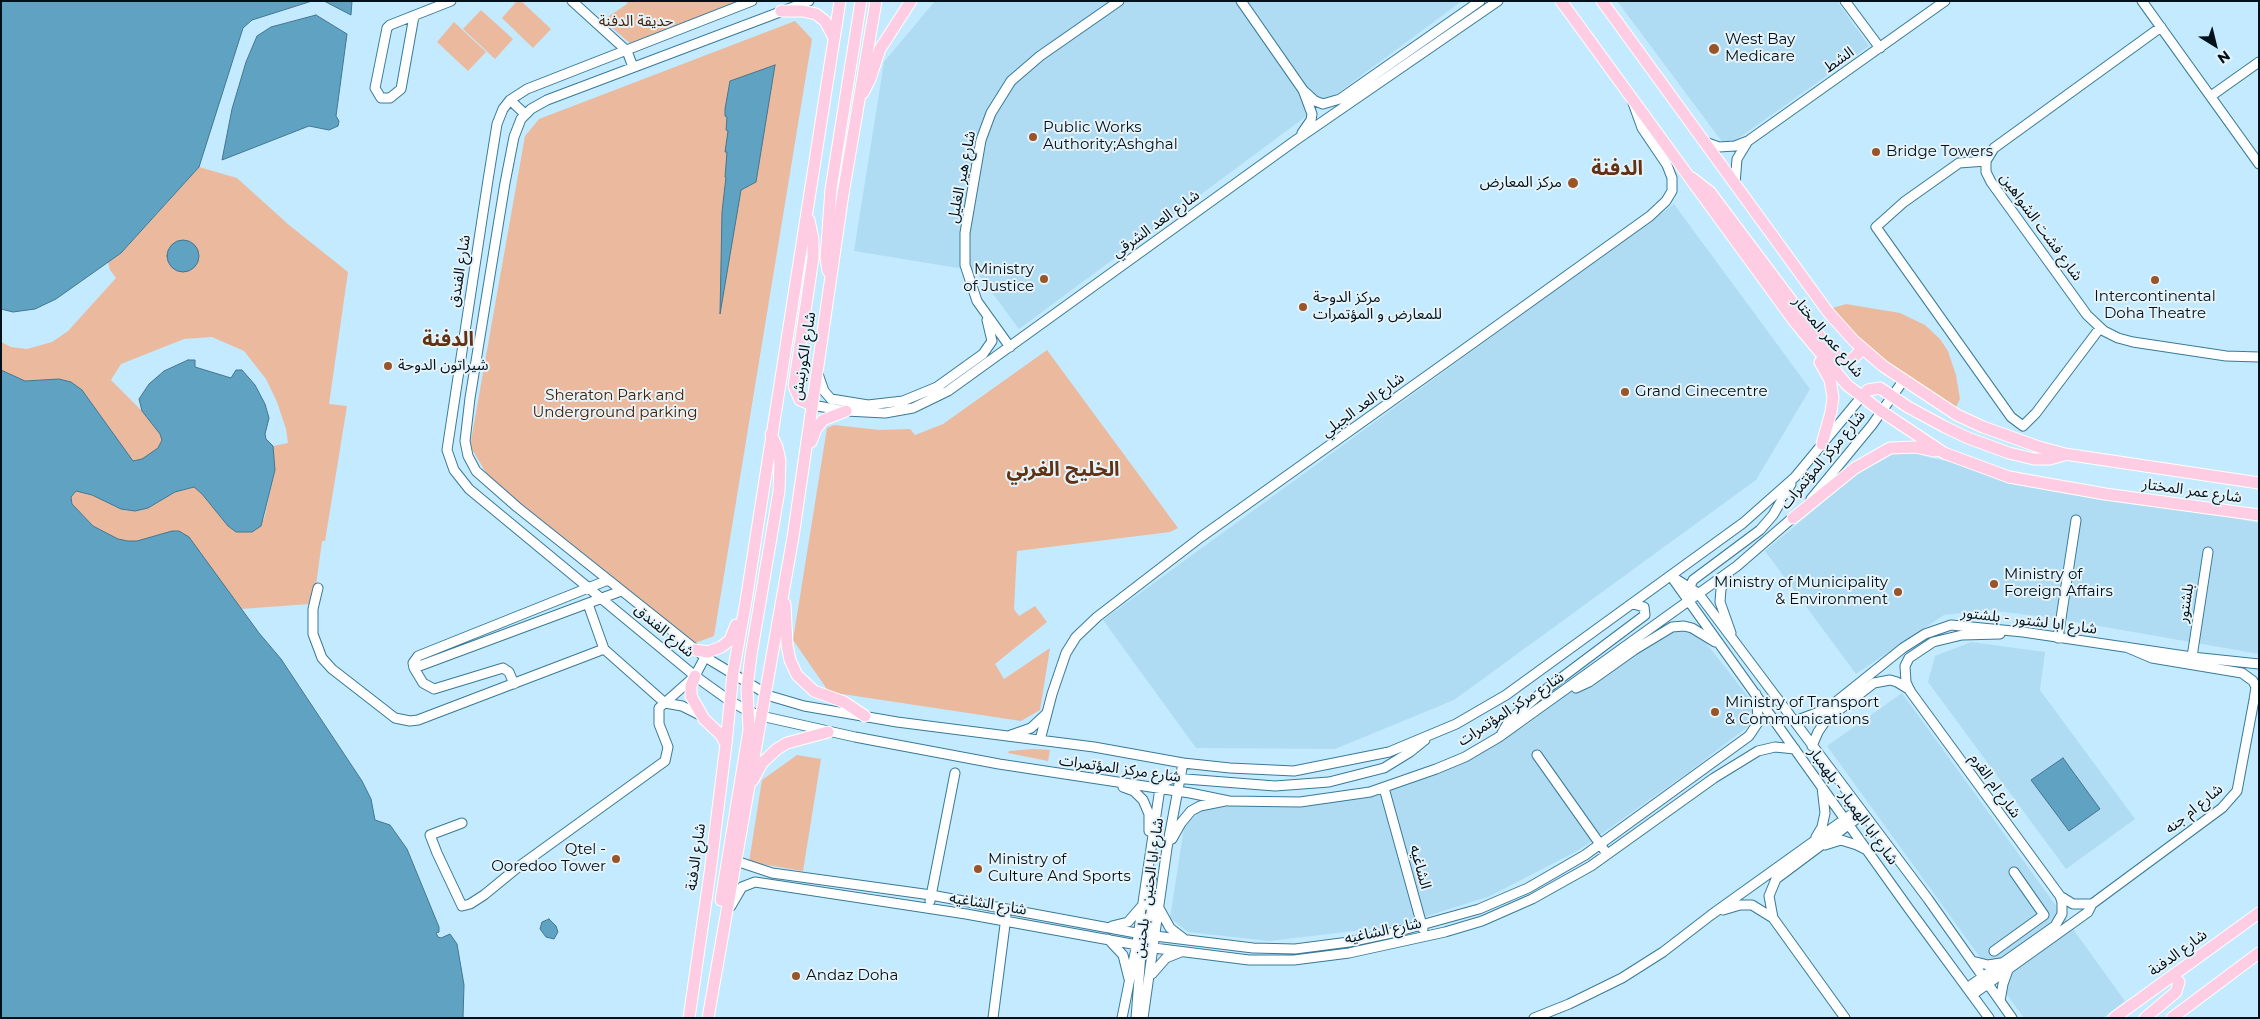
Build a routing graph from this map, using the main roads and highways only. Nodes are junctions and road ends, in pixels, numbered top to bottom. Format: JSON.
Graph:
{"nodes":[{"id":1,"x":840,"y":1,"type":"edge"},
{"id":2,"x":861,"y":1,"type":"edge"},
{"id":3,"x":876,"y":1,"type":"edge"},
{"id":4,"x":911,"y":1,"type":"edge"},
{"id":5,"x":1561,"y":1,"type":"edge"},
{"id":6,"x":1602,"y":1,"type":"edge"},
{"id":7,"x":782,"y":11,"type":"road end"},
{"id":8,"x":834,"y":39,"type":"junction"},
{"id":9,"x":859,"y":98,"type":"junction"},
{"id":10,"x":1687,"y":175,"type":"junction"},
{"id":11,"x":807,"y":213,"type":"junction"},
{"id":12,"x":830,"y":282,"type":"junction"},
{"id":13,"x":1812,"y":342,"type":"junction"},
{"id":14,"x":1862,"y":348,"type":"junction"},
{"id":15,"x":1862,"y":396,"type":"junction"},
{"id":16,"x":812,"y":405,"type":"junction"},
{"id":17,"x":846,"y":411,"type":"road end"},
{"id":18,"x":771,"y":434,"type":"junction"},
{"id":19,"x":1822,"y":444,"type":"road end"},
{"id":20,"x":1944,"y":453,"type":"junction"},
{"id":21,"x":2065,"y":454,"type":"junction"},
{"id":22,"x":802,"y":464,"type":"junction"},
{"id":23,"x":2259,"y":483,"type":"edge"},
{"id":24,"x":2259,"y":516,"type":"edge"},
{"id":25,"x":1793,"y":518,"type":"road end"},
{"id":26,"x":783,"y":595,"type":"junction"},
{"id":27,"x":746,"y":601,"type":"junction"},
{"id":28,"x":700,"y":654,"type":"road end"},
{"id":29,"x":695,"y":676,"type":"road end"},
{"id":30,"x":730,"y":701,"type":"joint"},
{"id":31,"x":865,"y":716,"type":"road end"},
{"id":32,"x":828,"y":732,"type":"road end"},
{"id":33,"x":726,"y":744,"type":"junction"},
{"id":34,"x":748,"y":790,"type":"junction"},
{"id":35,"x":2259,"y":913,"type":"edge"},
{"id":36,"x":725,"y":915,"type":"junction"},
{"id":37,"x":2259,"y":953,"type":"edge"},
{"id":38,"x":2173,"y":975,"type":"junction"},
{"id":39,"x":689,"y":1018,"type":"edge"},
{"id":40,"x":708,"y":1018,"type":"edge"},
{"id":41,"x":2114,"y":1018,"type":"edge"},
{"id":42,"x":2145,"y":1018,"type":"edge"},
{"id":43,"x":2172,"y":1018,"type":"edge"}],
"edges":[{"from":1,"to":8,"type":"main road","name":"شارع الكورنيش"},
{"from":2,"to":12,"type":"main road"},
{"from":3,"to":9,"type":"main road","name":"شارع الكورنيش"},
{"from":4,"to":9,"type":"main road"},
{"from":5,"to":10,"type":"main road","name":"شارع عمر المختار"},
{"from":6,"to":14,"type":"main road","name":"شارع عمر المختار"},
{"from":7,"to":8,"type":"main road"},
{"from":8,"to":11,"type":"main road","name":"شارع الكورنيش"},
{"from":9,"to":12,"type":"main road","name":"شارع الكورنيش"},
{"from":10,"to":13,"type":"main road","name":"شارع عمر المختار"},
{"from":10,"to":14,"type":"main road"},
{"from":11,"to":16,"type":"main road"},
{"from":11,"to":18,"type":"main road","name":"شارع الكورنيش"},
{"from":12,"to":16,"type":"main road","name":"شارع الكورنيش"},
{"from":13,"to":15,"type":"main road","name":"شارع عمر المختار"},
{"from":13,"to":19,"type":"main road"},
{"from":14,"to":21,"type":"main road","name":"شارع عمر المختار"},
{"from":15,"to":20,"type":"main road","name":"شارع عمر المختار"},
{"from":15,"to":21,"type":"main road"},
{"from":16,"to":22,"type":"main road","name":"شارع الكورنيش"},
{"from":17,"to":22,"type":"main road"},
{"from":18,"to":27,"type":"main road","name":"شارع الكورنيش"},
{"from":18,"to":36,"type":"main road"},
{"from":20,"to":24,"type":"main road","name":"شارع عمر المختار"},
{"from":20,"to":25,"type":"main road"},
{"from":21,"to":23,"type":"main road","name":"شارع عمر المختار"},
{"from":22,"to":26,"type":"main road","name":"شارع الكورنيش"},
{"from":26,"to":31,"type":"main road"},
{"from":26,"to":34,"type":"main road","name":"شارع الكورنيش"},
{"from":27,"to":28,"type":"main road"},
{"from":27,"to":30,"type":"main road","name":"شارع الكورنيش"},
{"from":29,"to":33,"type":"main road"},
{"from":30,"to":33,"type":"main road","name":"شارع الدفنة"},
{"from":32,"to":34,"type":"main road"},
{"from":33,"to":39,"type":"main road","name":"شارع الدفنة"},
{"from":34,"to":36,"type":"main road"},
{"from":35,"to":38,"type":"main road","name":"شارع الدفنة"},
{"from":36,"to":40,"type":"main road"},
{"from":37,"to":43,"type":"main road"},
{"from":38,"to":41,"type":"main road","name":"شارع الدفنة"},
{"from":38,"to":42,"type":"main road"}]}
